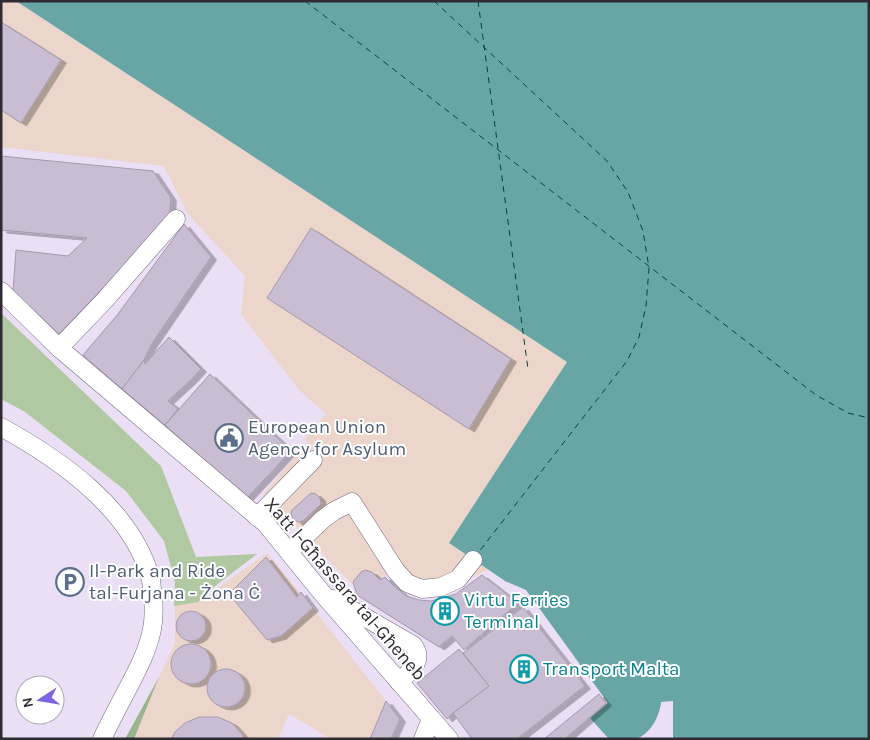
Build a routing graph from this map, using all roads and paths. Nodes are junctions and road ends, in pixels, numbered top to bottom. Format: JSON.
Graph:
{"nodes":[{"id":1,"x":176,"y":219,"type":"dead end"},
{"id":2,"x":1,"y":290,"type":"edge"},
{"id":3,"x":59,"y":348,"type":"junction"},
{"id":4,"x":1,"y":427,"type":"edge"},
{"id":5,"x":313,"y":460,"type":"dead end"},
{"id":6,"x":257,"y":517,"type":"junction"},
{"id":7,"x":289,"y":552,"type":"junction"},
{"id":8,"x":473,"y":560,"type":"dead end"},
{"id":9,"x":322,"y":593,"type":"junction"},
{"id":10,"x":399,"y":682,"type":"junction"},
{"id":11,"x":431,"y":719,"type":"junction"},
{"id":12,"x":102,"y":739,"type":"edge"},
{"id":13,"x":422,"y":739,"type":"edge"},
{"id":14,"x":449,"y":739,"type":"edge"}],
"edges":[{"from":1,"to":3,"type":"street"},
{"from":2,"to":3,"type":"street","name":"Xatt l-Għassara tal-Għeneb"},
{"from":3,"to":6,"type":"street","name":"Xatt l-Għassara tal-Għeneb"},
{"from":4,"to":12,"type":"street"},
{"from":5,"to":6,"type":"street"},
{"from":6,"to":7,"type":"street","name":"Xatt l-Għassara tal-Għeneb"},
{"from":7,"to":8,"type":"street"},
{"from":7,"to":9,"type":"street","name":"Xatt l-Għassara tal-Għeneb"},
{"from":9,"to":10,"type":"street","name":"Xatt l-Għassara tal-Għeneb"},
{"from":9,"to":10,"type":"street"},
{"from":10,"to":11,"type":"street","name":"Xatt l-Għassara tal-Għeneb"},
{"from":11,"to":13,"type":"street"},
{"from":11,"to":14,"type":"street","name":"Xatt l-Għassara tal-Għeneb"}]}
